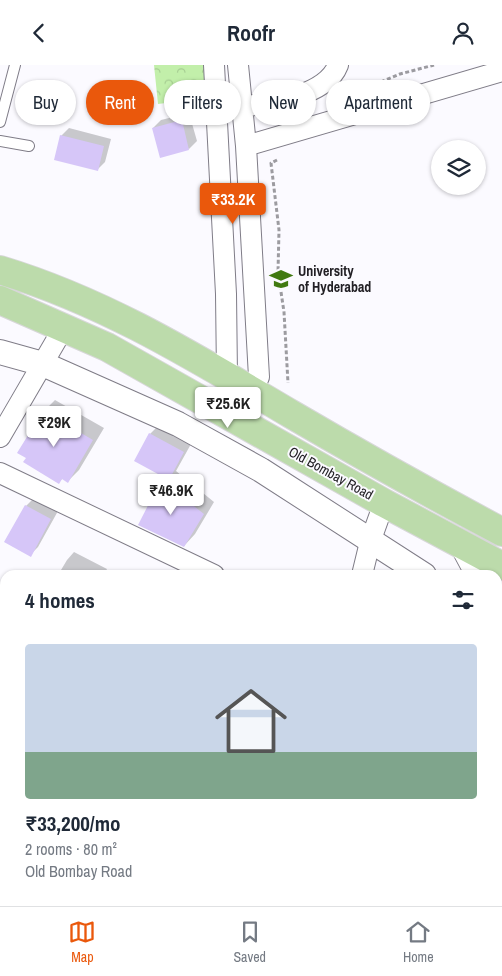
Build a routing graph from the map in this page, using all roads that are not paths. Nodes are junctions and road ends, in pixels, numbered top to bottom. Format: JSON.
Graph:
{"nodes":[{"id":1,"x":15,"y":65,"type":"edge"},
{"id":2,"x":214,"y":65,"type":"edge"},
{"id":3,"x":238,"y":65,"type":"edge"},
{"id":4,"x":338,"y":65,"type":"edge"},
{"id":5,"x":502,"y":71,"type":"edge"},
{"id":6,"x":215,"y":80,"type":"edge"},
{"id":7,"x":242,"y":107,"type":"junction"},
{"id":8,"x":0,"y":122,"type":"edge"},
{"id":9,"x":219,"y":125,"type":"edge"},
{"id":10,"x":0,"y":141,"type":"edge"},
{"id":11,"x":29,"y":146,"type":"dead end"},
{"id":12,"x":246,"y":146,"type":"junction"},
{"id":13,"x":0,"y":270,"type":"edge"},
{"id":14,"x":0,"y":300,"type":"edge"},
{"id":15,"x":64,"y":327,"type":"junction"},
{"id":16,"x":0,"y":352,"type":"edge"},
{"id":17,"x":43,"y":364,"type":"junction"},
{"id":18,"x":227,"y":375,"type":"junction"},
{"id":19,"x":252,"y":390,"type":"junction"},
{"id":20,"x":0,"y":437,"type":"edge"},
{"id":21,"x":0,"y":473,"type":"edge"},
{"id":22,"x":384,"y":503,"type":"junction"},
{"id":23,"x":502,"y":532,"type":"edge"},
{"id":24,"x":370,"y":542,"type":"junction"},
{"id":25,"x":462,"y":545,"type":"junction"},
{"id":26,"x":502,"y":566,"type":"edge"},
{"id":27,"x":204,"y":570,"type":"edge"},
{"id":28,"x":363,"y":570,"type":"edge"},
{"id":29,"x":416,"y":570,"type":"edge"},
{"id":30,"x":475,"y":570,"type":"edge"}],
"edges":[{"from":1,"to":8,"type":"lane"},
{"from":2,"to":6,"type":"street"},
{"from":3,"to":7,"type":"street"},
{"from":4,"to":7,"type":"street"},
{"from":5,"to":12,"type":"street"},
{"from":7,"to":12,"type":"street"},
{"from":9,"to":18,"type":"street"},
{"from":10,"to":11,"type":"lane"},
{"from":12,"to":19,"type":"street"},
{"from":13,"to":18,"type":"main road"},
{"from":14,"to":15,"type":"main road","name":"Old Bombay Road"},
{"from":15,"to":17,"type":"street"},
{"from":15,"to":22,"type":"main road","name":"Old Bombay Road"},
{"from":16,"to":17,"type":"street"},
{"from":17,"to":20,"type":"street"},
{"from":17,"to":24,"type":"street"},
{"from":18,"to":19,"type":"main road"},
{"from":19,"to":23,"type":"main road"},
{"from":21,"to":27,"type":"street"},
{"from":22,"to":24,"type":"street"},
{"from":22,"to":25,"type":"main road","name":"Old Bombay Road"},
{"from":24,"to":28,"type":"street"},
{"from":24,"to":29,"type":"street"},
{"from":25,"to":26,"type":"main road","name":"Old Bombay Road"},
{"from":25,"to":30,"type":"street"}]}
